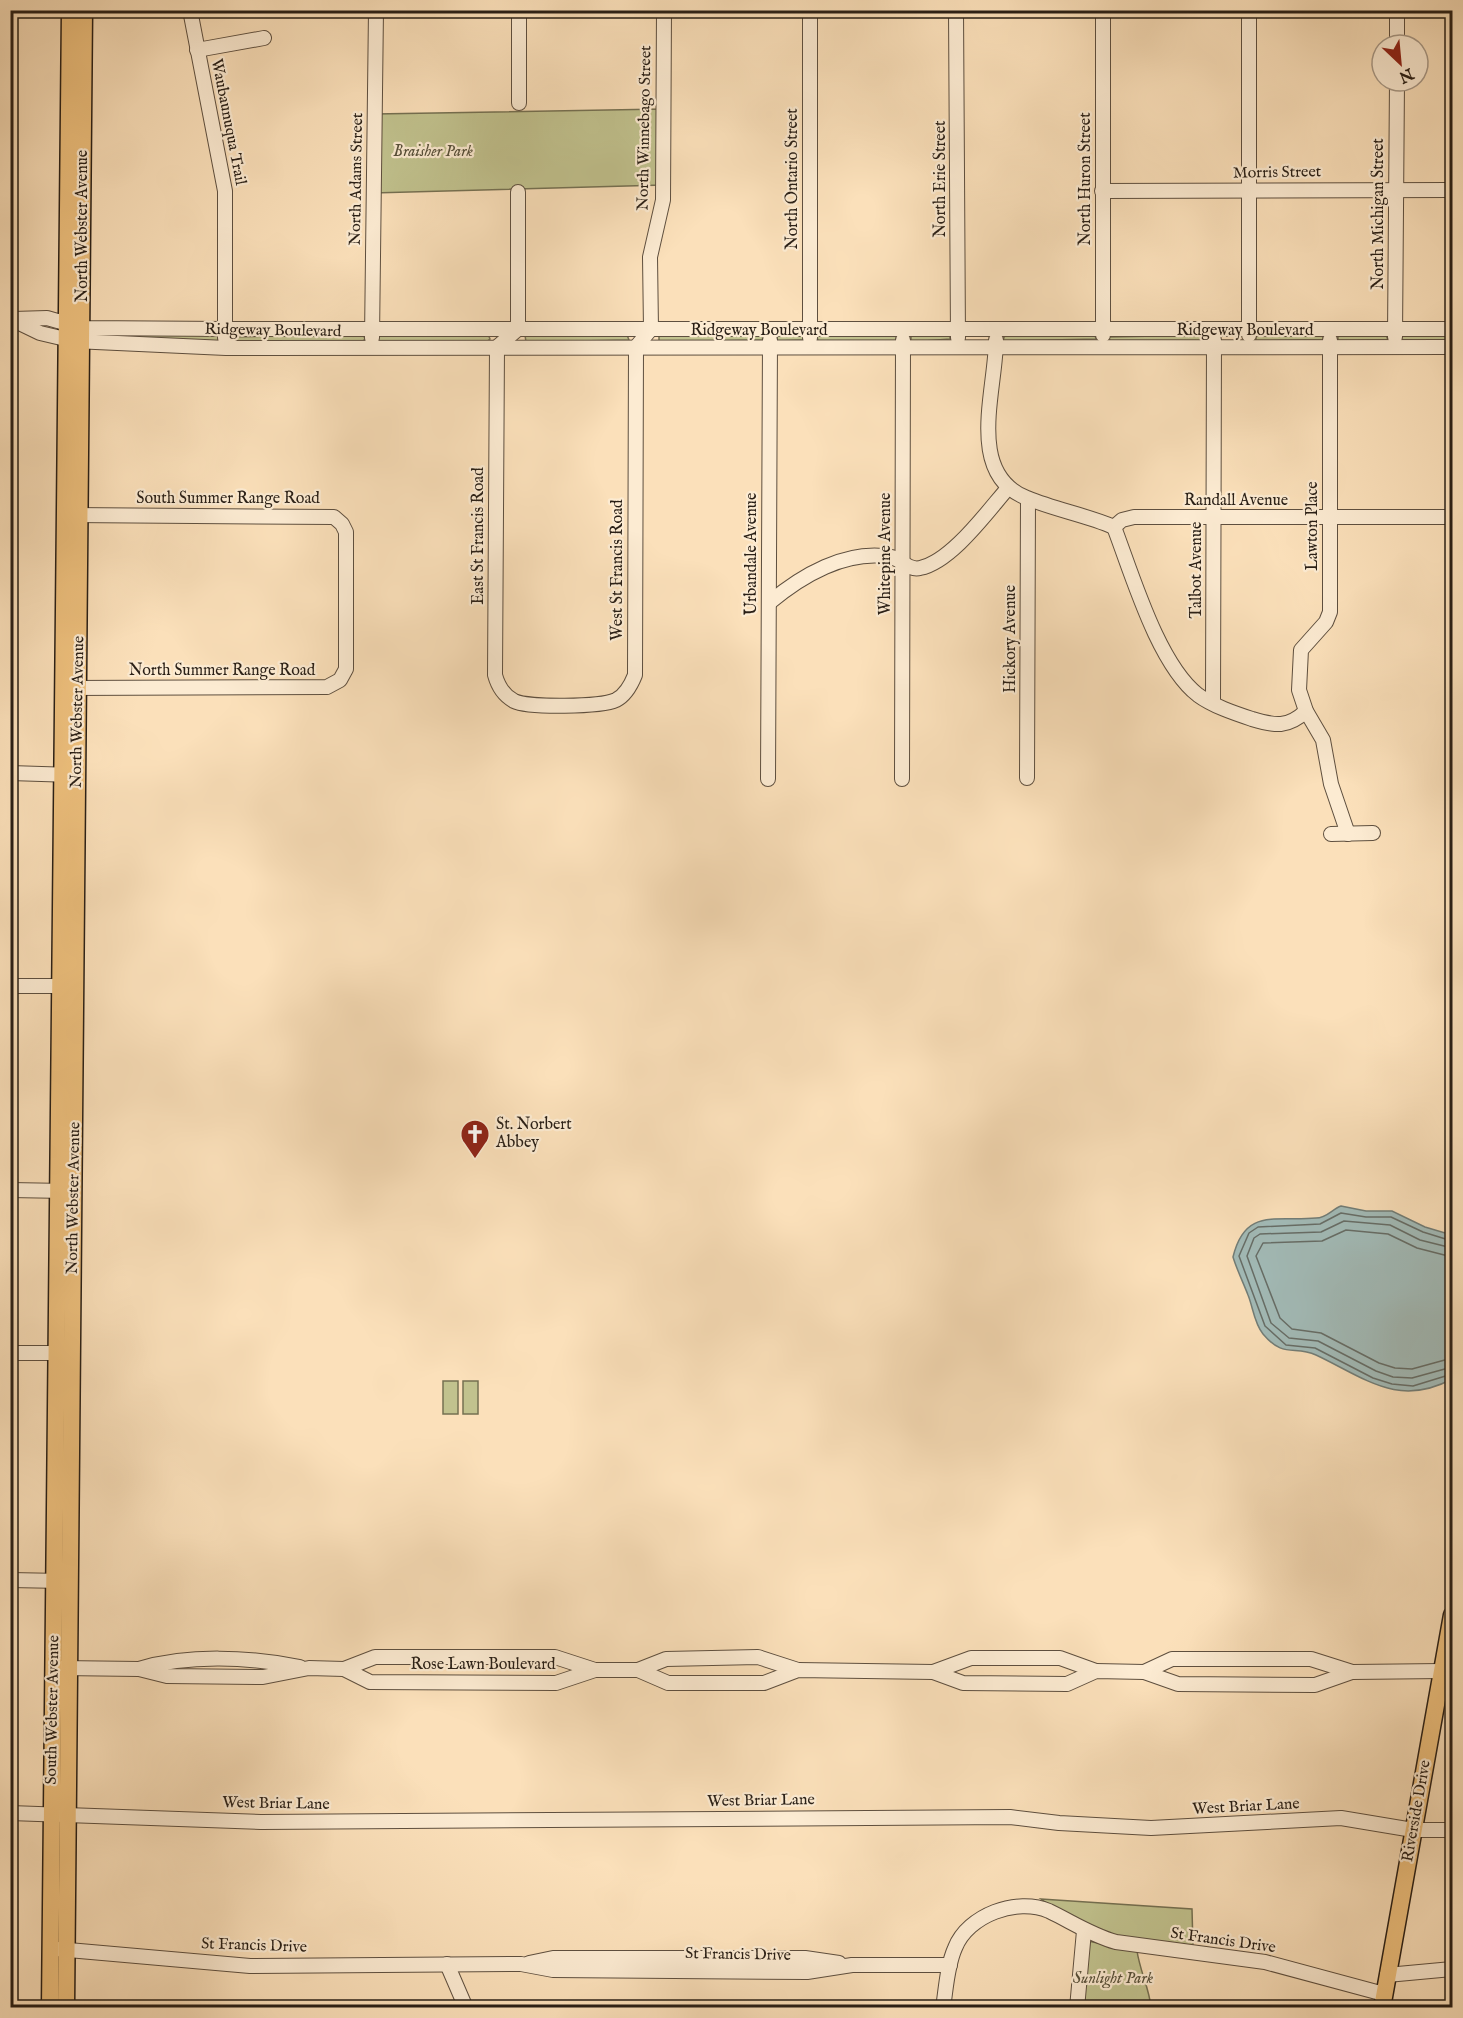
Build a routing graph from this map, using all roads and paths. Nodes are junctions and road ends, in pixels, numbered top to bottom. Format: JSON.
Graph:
{"nodes":[{"id":1,"x":70,"y":10,"type":"edge"},
{"id":2,"x":84,"y":10,"type":"edge"},
{"id":3,"x":190,"y":10,"type":"edge"},
{"id":4,"x":376,"y":10,"type":"edge"},
{"id":5,"x":519,"y":10,"type":"edge"},
{"id":6,"x":663,"y":10,"type":"edge"},
{"id":7,"x":810,"y":10,"type":"edge"},
{"id":8,"x":956,"y":10,"type":"edge"},
{"id":9,"x":1102,"y":10,"type":"edge"},
{"id":10,"x":1249,"y":10,"type":"edge"},
{"id":11,"x":1397,"y":10,"type":"edge"},
{"id":12,"x":1397,"y":33,"type":"edge"},
{"id":13,"x":264,"y":38,"type":"dead end"},
{"id":14,"x":197,"y":51,"type":"junction"},
{"id":15,"x":1397,"y":93,"type":"edge"},
{"id":16,"x":519,"y":103,"type":"dead end"},
{"id":17,"x":1248,"y":190,"type":"junction"},
{"id":18,"x":1396,"y":190,"type":"junction"},
{"id":19,"x":1452,"y":190,"type":"edge"},
{"id":20,"x":1102,"y":191,"type":"junction"},
{"id":21,"x":518,"y":192,"type":"dead end"},
{"id":22,"x":11,"y":320,"type":"edge"},
{"id":23,"x":225,"y":329,"type":"junction"},
{"id":24,"x":372,"y":329,"type":"junction"},
{"id":25,"x":518,"y":329,"type":"junction"},
{"id":26,"x":651,"y":329,"type":"junction"},
{"id":27,"x":770,"y":329,"type":"junction"},
{"id":28,"x":810,"y":329,"type":"junction"},
{"id":29,"x":904,"y":329,"type":"junction"},
{"id":30,"x":958,"y":329,"type":"junction"},
{"id":31,"x":996,"y":329,"type":"junction"},
{"id":32,"x":1102,"y":329,"type":"junction"},
{"id":33,"x":1214,"y":329,"type":"junction"},
{"id":34,"x":1248,"y":329,"type":"junction"},
{"id":35,"x":1330,"y":329,"type":"junction"},
{"id":36,"x":1394,"y":329,"type":"junction"},
{"id":37,"x":1452,"y":329,"type":"edge"},
{"id":38,"x":74,"y":333,"type":"junction"},
{"id":39,"x":497,"y":347,"type":"junction"},
{"id":40,"x":636,"y":347,"type":"junction"},
{"id":41,"x":809,"y":347,"type":"junction"},
{"id":42,"x":996,"y":347,"type":"junction"},
{"id":43,"x":1103,"y":347,"type":"junction"},
{"id":44,"x":1214,"y":347,"type":"junction"},
{"id":45,"x":1395,"y":347,"type":"junction"},
{"id":46,"x":1452,"y":347,"type":"edge"},
{"id":47,"x":226,"y":348,"type":"junction"},
{"id":48,"x":372,"y":348,"type":"junction"},
{"id":49,"x":770,"y":348,"type":"junction"},
{"id":50,"x":903,"y":348,"type":"junction"},
{"id":51,"x":958,"y":348,"type":"junction"},
{"id":52,"x":1249,"y":348,"type":"junction"},
{"id":53,"x":1330,"y":348,"type":"junction"},
{"id":54,"x":1008,"y":488,"type":"junction"},
{"id":55,"x":1028,"y":499,"type":"junction"},
{"id":56,"x":72,"y":515,"type":"junction"},
{"id":57,"x":1330,"y":517,"type":"junction"},
{"id":58,"x":1452,"y":517,"type":"edge"},
{"id":59,"x":1214,"y":518,"type":"junction"},
{"id":60,"x":1114,"y":527,"type":"junction"},
{"id":61,"x":902,"y":562,"type":"junction"},
{"id":62,"x":769,"y":603,"type":"junction"},
{"id":63,"x":346,"y":606,"type":"joint"},
{"id":64,"x":70,"y":688,"type":"junction"},
{"id":65,"x":1213,"y":703,"type":"junction"},
{"id":66,"x":530,"y":704,"type":"joint"},
{"id":67,"x":1306,"y":711,"type":"junction"},
{"id":68,"x":10,"y":773,"type":"edge"},
{"id":69,"x":69,"y":775,"type":"junction"},
{"id":70,"x":1027,"y":778,"type":"dead end"},
{"id":71,"x":768,"y":779,"type":"dead end"},
{"id":72,"x":902,"y":779,"type":"dead end"},
{"id":73,"x":1373,"y":833,"type":"dead end"},
{"id":74,"x":1331,"y":834,"type":"dead end"},
{"id":75,"x":1347,"y":834,"type":"junction"},
{"id":76,"x":10,"y":986,"type":"edge"},
{"id":77,"x":67,"y":986,"type":"junction"},
{"id":78,"x":10,"y":1190,"type":"edge"},
{"id":79,"x":66,"y":1191,"type":"junction"},
{"id":80,"x":10,"y":1353,"type":"edge"},
{"id":81,"x":64,"y":1353,"type":"junction"},
{"id":82,"x":55,"y":1412,"type":"joint"},
{"id":83,"x":72,"y":1414,"type":"joint"},
{"id":84,"x":10,"y":1580,"type":"edge"},
{"id":85,"x":62,"y":1581,"type":"junction"},
{"id":86,"x":1452,"y":1615,"type":"edge"},
{"id":87,"x":61,"y":1668,"type":"junction"},
{"id":88,"x":344,"y":1668,"type":"junction"},
{"id":89,"x":595,"y":1670,"type":"junction"},
{"id":90,"x":638,"y":1670,"type":"junction"},
{"id":91,"x":798,"y":1670,"type":"junction"},
{"id":92,"x":1096,"y":1671,"type":"junction"},
{"id":93,"x":1352,"y":1671,"type":"junction"},
{"id":94,"x":1443,"y":1671,"type":"junction"},
{"id":95,"x":933,"y":1672,"type":"junction"},
{"id":96,"x":1144,"y":1672,"type":"junction"},
{"id":97,"x":10,"y":1813,"type":"edge"},
{"id":98,"x":51,"y":1813,"type":"junction"},
{"id":99,"x":69,"y":1813,"type":"junction"},
{"id":100,"x":1413,"y":1830,"type":"junction"},
{"id":101,"x":1452,"y":1830,"type":"edge"},
{"id":102,"x":1084,"y":1931,"type":"junction"},
{"id":103,"x":58,"y":1949,"type":"junction"},
{"id":104,"x":447,"y":1964,"type":"junction"},
{"id":105,"x":950,"y":1965,"type":"junction"},
{"id":106,"x":1452,"y":1970,"type":"edge"},
{"id":107,"x":1387,"y":1975,"type":"junction"},
{"id":108,"x":1383,"y":2001,"type":"edge"},
{"id":109,"x":50,"y":2007,"type":"edge"},
{"id":110,"x":66,"y":2007,"type":"edge"},
{"id":111,"x":466,"y":2007,"type":"edge"},
{"id":112,"x":943,"y":2007,"type":"edge"},
{"id":113,"x":1077,"y":2007,"type":"edge"}],
"edges":[{"from":1,"to":38,"type":"main road","name":"North Webster Avenue"},
{"from":2,"to":38,"type":"main road","name":"North Webster Avenue"},
{"from":3,"to":14,"type":"street","name":"Waubaunuqua Trail"},
{"from":4,"to":24,"type":"street","name":"North Adams Street"},
{"from":5,"to":16,"type":"street"},
{"from":6,"to":26,"type":"street","name":"North Winnebago Street"},
{"from":7,"to":28,"type":"street","name":"North Ontario Street"},
{"from":8,"to":30,"type":"street","name":"North Erie Street"},
{"from":9,"to":20,"type":"street","name":"North Huron Street"},
{"from":10,"to":17,"type":"street"},
{"from":11,"to":12,"type":"street"},
{"from":13,"to":14,"type":"street"},
{"from":14,"to":23,"type":"street","name":"Waubaunuqua Trail"},
{"from":15,"to":18,"type":"street","name":"North Michigan Street"},
{"from":17,"to":18,"type":"street","name":"Morris Street"},
{"from":17,"to":20,"type":"street","name":"Morris Street"},
{"from":17,"to":34,"type":"street"},
{"from":18,"to":19,"type":"street","name":"Morris Street"},
{"from":18,"to":36,"type":"street","name":"North Michigan Street"},
{"from":20,"to":32,"type":"street","name":"North Huron Street"},
{"from":21,"to":25,"type":"street"},
{"from":22,"to":38,"type":"street"},
{"from":23,"to":24,"type":"street","name":"Ridgeway Boulevard"},
{"from":23,"to":38,"type":"street","name":"Ridgeway Boulevard"},
{"from":23,"to":47,"type":"street","name":"Waubaunuqua Trail"},
{"from":24,"to":25,"type":"street","name":"Ridgeway Boulevard"},
{"from":24,"to":48,"type":"street","name":"North Adams Street"},
{"from":25,"to":26,"type":"street","name":"Ridgeway Boulevard"},
{"from":25,"to":39,"type":"street"},
{"from":26,"to":27,"type":"street","name":"Ridgeway Boulevard"},
{"from":26,"to":40,"type":"street"},
{"from":27,"to":28,"type":"street","name":"Ridgeway Boulevard"},
{"from":27,"to":49,"type":"street","name":"Urbandale Avenue"},
{"from":28,"to":29,"type":"street","name":"Ridgeway Boulevard"},
{"from":28,"to":41,"type":"street","name":"North Ontario Street"},
{"from":29,"to":30,"type":"street","name":"Ridgeway Boulevard"},
{"from":29,"to":50,"type":"street","name":"Whitepine Avenue"},
{"from":30,"to":31,"type":"street","name":"Ridgeway Boulevard"},
{"from":30,"to":51,"type":"street","name":"North Erie Street"},
{"from":31,"to":32,"type":"street","name":"Ridgeway Boulevard"},
{"from":31,"to":42,"type":"street"},
{"from":32,"to":33,"type":"street","name":"Ridgeway Boulevard"},
{"from":32,"to":43,"type":"street","name":"North Huron Street"},
{"from":33,"to":34,"type":"street","name":"Ridgeway Boulevard"},
{"from":33,"to":44,"type":"street","name":"Talbot Avenue"},
{"from":34,"to":35,"type":"street","name":"Ridgeway Boulevard"},
{"from":34,"to":52,"type":"street"},
{"from":35,"to":36,"type":"street","name":"Ridgeway Boulevard"},
{"from":35,"to":53,"type":"street","name":"Lawton Place"},
{"from":36,"to":37,"type":"street","name":"Ridgeway Boulevard"},
{"from":36,"to":45,"type":"street","name":"North Michigan Street"},
{"from":38,"to":47,"type":"street","name":"Ridgeway Boulevard"},
{"from":38,"to":56,"type":"main road","name":"North Webster Avenue"},
{"from":39,"to":40,"type":"street","name":"Ridgeway Boulevard"},
{"from":39,"to":48,"type":"street","name":"Ridgeway Boulevard"},
{"from":39,"to":66,"type":"street","name":"East St Francis Road"},
{"from":40,"to":49,"type":"street","name":"Ridgeway Boulevard"},
{"from":40,"to":66,"type":"street","name":"West St Francis Road"},
{"from":41,"to":49,"type":"street","name":"Ridgeway Boulevard"},
{"from":41,"to":50,"type":"street","name":"Ridgeway Boulevard"},
{"from":42,"to":43,"type":"street","name":"Ridgeway Boulevard"},
{"from":42,"to":51,"type":"street","name":"Ridgeway Boulevard"},
{"from":42,"to":54,"type":"street"},
{"from":43,"to":44,"type":"street","name":"Ridgeway Boulevard"},
{"from":44,"to":52,"type":"street","name":"Ridgeway Boulevard"},
{"from":44,"to":59,"type":"street","name":"Talbot Avenue"},
{"from":45,"to":46,"type":"street","name":"Ridgeway Boulevard"},
{"from":45,"to":53,"type":"street","name":"Ridgeway Boulevard"},
{"from":47,"to":48,"type":"street","name":"Ridgeway Boulevard"},
{"from":49,"to":62,"type":"street","name":"Urbandale Avenue"},
{"from":50,"to":51,"type":"street","name":"Ridgeway Boulevard"},
{"from":50,"to":61,"type":"street","name":"Whitepine Avenue"},
{"from":52,"to":53,"type":"street","name":"Ridgeway Boulevard"},
{"from":53,"to":57,"type":"street","name":"Lawton Place"},
{"from":54,"to":55,"type":"street"},
{"from":54,"to":61,"type":"street"},
{"from":55,"to":60,"type":"street"},
{"from":55,"to":70,"type":"street","name":"Hickory Avenue"},
{"from":56,"to":63,"type":"street","name":"South Summer Range Road"},
{"from":56,"to":64,"type":"main road","name":"North Webster Avenue"},
{"from":57,"to":58,"type":"street","name":"Randall Avenue"},
{"from":57,"to":59,"type":"street","name":"Randall Avenue"},
{"from":57,"to":67,"type":"street","name":"Lawton Place"},
{"from":59,"to":60,"type":"street","name":"Randall Avenue"},
{"from":59,"to":65,"type":"street","name":"Talbot Avenue"},
{"from":60,"to":65,"type":"street"},
{"from":61,"to":62,"type":"street"},
{"from":61,"to":72,"type":"street","name":"Whitepine Avenue"},
{"from":62,"to":71,"type":"street","name":"Urbandale Avenue"},
{"from":63,"to":64,"type":"street","name":"North Summer Range Road"},
{"from":64,"to":69,"type":"main road","name":"North Webster Avenue"},
{"from":65,"to":67,"type":"street"},
{"from":67,"to":75,"type":"street","name":"Lawton Place"},
{"from":68,"to":69,"type":"street"},
{"from":69,"to":77,"type":"main road","name":"North Webster Avenue"},
{"from":73,"to":75,"type":"street"},
{"from":74,"to":75,"type":"street"},
{"from":76,"to":77,"type":"street"},
{"from":77,"to":79,"type":"main road","name":"North Webster Avenue"},
{"from":78,"to":79,"type":"street"},
{"from":79,"to":81,"type":"main road","name":"North Webster Avenue"},
{"from":80,"to":81,"type":"street"},
{"from":81,"to":82,"type":"main road","name":"North Webster Avenue"},
{"from":81,"to":83,"type":"main road","name":"North Webster Avenue"},
{"from":82,"to":85,"type":"main road","name":"South Webster Avenue"},
{"from":83,"to":85,"type":"main road","name":"South Webster Avenue"},
{"from":84,"to":85,"type":"street"},
{"from":85,"to":87,"type":"main road","name":"South Webster Avenue"},
{"from":86,"to":94,"type":"main road","name":"Riverside Drive"},
{"from":87,"to":88,"type":"street","name":"Rose Lawn Boulevard"},
{"from":87,"to":98,"type":"main road","name":"South Webster Avenue"},
{"from":87,"to":99,"type":"main road","name":"South Webster Avenue"},
{"from":88,"to":89,"type":"street"},
{"from":88,"to":89,"type":"street","name":"Rose Lawn Boulevard"},
{"from":89,"to":90,"type":"street","name":"Rose Lawn Boulevard"},
{"from":90,"to":91,"type":"street"},
{"from":90,"to":91,"type":"street","name":"Rose Lawn Boulevard"},
{"from":91,"to":95,"type":"street","name":"Rose Lawn Boulevard"},
{"from":92,"to":95,"type":"street","name":"Rose Lawn Boulevard"},
{"from":92,"to":95,"type":"street"},
{"from":92,"to":96,"type":"street","name":"Rose Lawn Boulevard"},
{"from":93,"to":94,"type":"street","name":"Rose Lawn Boulevard"},
{"from":93,"to":96,"type":"street"},
{"from":93,"to":96,"type":"street","name":"Rose Lawn Boulevard"},
{"from":94,"to":100,"type":"main road","name":"Riverside Drive"},
{"from":97,"to":98,"type":"street","name":"West Briar Lane"},
{"from":98,"to":99,"type":"street","name":"West Briar Lane"},
{"from":98,"to":103,"type":"main road","name":"South Webster Avenue"},
{"from":99,"to":100,"type":"street","name":"West Briar Lane"},
{"from":99,"to":103,"type":"main road","name":"South Webster Avenue"},
{"from":100,"to":101,"type":"street","name":"West Briar Lane"},
{"from":100,"to":107,"type":"main road","name":"Riverside Drive"},
{"from":102,"to":105,"type":"street","name":"St Francis Drive"},
{"from":102,"to":108,"type":"street","name":"St Francis Drive"},
{"from":102,"to":113,"type":"street"},
{"from":103,"to":104,"type":"street","name":"St Francis Drive"},
{"from":103,"to":109,"type":"main road","name":"South Webster Avenue"},
{"from":103,"to":110,"type":"main road","name":"South Webster Avenue"},
{"from":104,"to":105,"type":"street","name":"St Francis Drive"},
{"from":104,"to":111,"type":"street"},
{"from":105,"to":112,"type":"street"},
{"from":106,"to":107,"type":"street"},
{"from":107,"to":108,"type":"main road","name":"Riverside Drive"}]}
